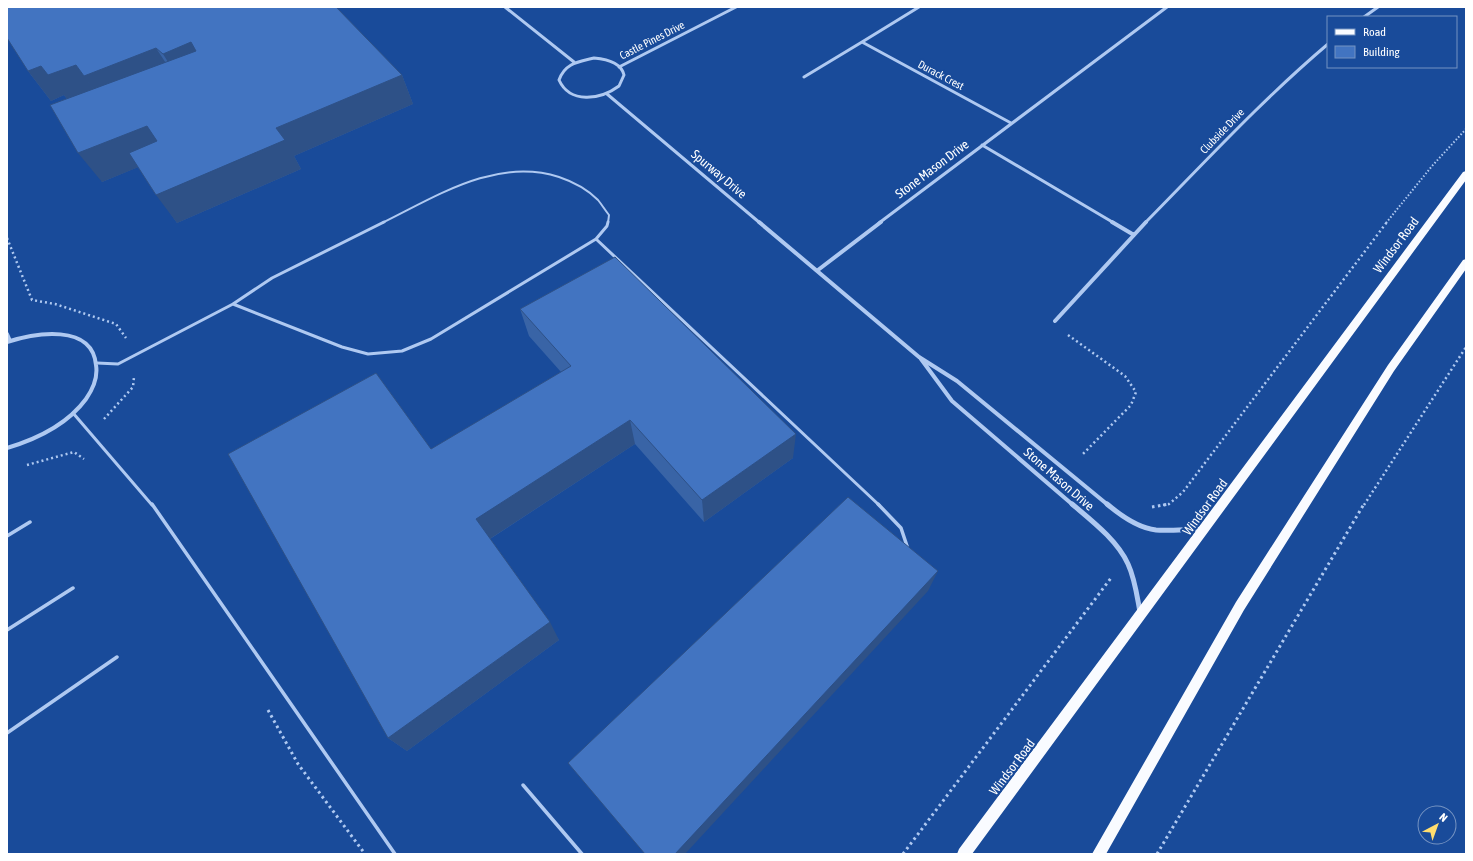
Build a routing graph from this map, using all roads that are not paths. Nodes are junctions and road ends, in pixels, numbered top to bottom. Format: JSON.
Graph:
{"nodes":[{"id":1,"x":505,"y":7,"type":"edge"},
{"id":2,"x":736,"y":7,"type":"edge"},
{"id":3,"x":919,"y":7,"type":"edge"},
{"id":4,"x":1167,"y":7,"type":"edge"},
{"id":5,"x":1378,"y":7,"type":"edge"},
{"id":6,"x":1365,"y":16,"type":"edge"},
{"id":7,"x":862,"y":42,"type":"junction"},
{"id":8,"x":1327,"y":45,"type":"edge"},
{"id":9,"x":574,"y":62,"type":"junction"},
{"id":10,"x":620,"y":66,"type":"junction"},
{"id":11,"x":804,"y":77,"type":"dead end"},
{"id":12,"x":607,"y":94,"type":"junction"},
{"id":13,"x":1011,"y":123,"type":"junction"},
{"id":14,"x":982,"y":145,"type":"junction"},
{"id":15,"x":1466,"y":174,"type":"edge"},
{"id":16,"x":1134,"y":234,"type":"junction"},
{"id":17,"x":596,"y":239,"type":"junction"},
{"id":18,"x":1466,"y":262,"type":"edge"},
{"id":19,"x":818,"y":270,"type":"junction"},
{"id":20,"x":233,"y":304,"type":"junction"},
{"id":21,"x":1055,"y":321,"type":"road end"},
{"id":22,"x":7,"y":334,"type":"edge"},
{"id":23,"x":8,"y":341,"type":"edge"},
{"id":24,"x":919,"y":357,"type":"junction"},
{"id":25,"x":97,"y":363,"type":"junction"},
{"id":26,"x":73,"y":413,"type":"junction"},
{"id":27,"x":7,"y":448,"type":"edge"},
{"id":28,"x":30,"y":522,"type":"dead end"},
{"id":29,"x":1206,"y":529,"type":"junction"},
{"id":30,"x":7,"y":536,"type":"edge"},
{"id":31,"x":908,"y":556,"type":"edge"},
{"id":32,"x":73,"y":588,"type":"dead end"},
{"id":33,"x":1141,"y":616,"type":"junction"},
{"id":34,"x":7,"y":630,"type":"edge"},
{"id":35,"x":117,"y":657,"type":"dead end"},
{"id":36,"x":7,"y":733,"type":"edge"},
{"id":37,"x":523,"y":785,"type":"dead end"},
{"id":38,"x":395,"y":854,"type":"edge"},
{"id":39,"x":582,"y":854,"type":"edge"},
{"id":40,"x":964,"y":854,"type":"edge"},
{"id":41,"x":1099,"y":854,"type":"edge"}],
"edges":[{"from":1,"to":9,"type":"street"},
{"from":2,"to":10,"type":"street","name":"Castle Pines Drive"},
{"from":3,"to":7,"type":"street"},
{"from":4,"to":13,"type":"street","name":"Stone Mason Drive"},
{"from":5,"to":6,"type":"street"},
{"from":7,"to":11,"type":"street"},
{"from":7,"to":13,"type":"street","name":"Durack Crest"},
{"from":8,"to":16,"type":"street","name":"Clubside Drive"},
{"from":9,"to":10,"type":"street"},
{"from":9,"to":12,"type":"street"},
{"from":10,"to":12,"type":"street"},
{"from":12,"to":19,"type":"street","name":"Spurway Drive"},
{"from":13,"to":14,"type":"street","name":"Stone Mason Drive"},
{"from":14,"to":16,"type":"street"},
{"from":14,"to":19,"type":"street","name":"Stone Mason Drive"},
{"from":15,"to":29,"type":"main road","name":"Windsor Road"},
{"from":16,"to":21,"type":"street","name":"Clubside Drive"},
{"from":17,"to":20,"type":"lane"},
{"from":17,"to":20,"type":"lane"},
{"from":17,"to":31,"type":"lane"},
{"from":18,"to":41,"type":"main road"},
{"from":19,"to":24,"type":"street","name":"Stone Mason Drive"},
{"from":20,"to":25,"type":"lane"},
{"from":22,"to":23,"type":"street"},
{"from":23,"to":25,"type":"street"},
{"from":24,"to":29,"type":"street","name":"Stone Mason Drive"},
{"from":24,"to":33,"type":"street","name":"Stone Mason Drive"},
{"from":25,"to":26,"type":"street"},
{"from":26,"to":27,"type":"street"},
{"from":26,"to":38,"type":"lane"},
{"from":28,"to":30,"type":"lane"},
{"from":29,"to":33,"type":"main road","name":"Windsor Road"},
{"from":32,"to":34,"type":"lane"},
{"from":33,"to":40,"type":"main road","name":"Windsor Road"},
{"from":35,"to":36,"type":"lane"},
{"from":37,"to":39,"type":"lane"}]}
